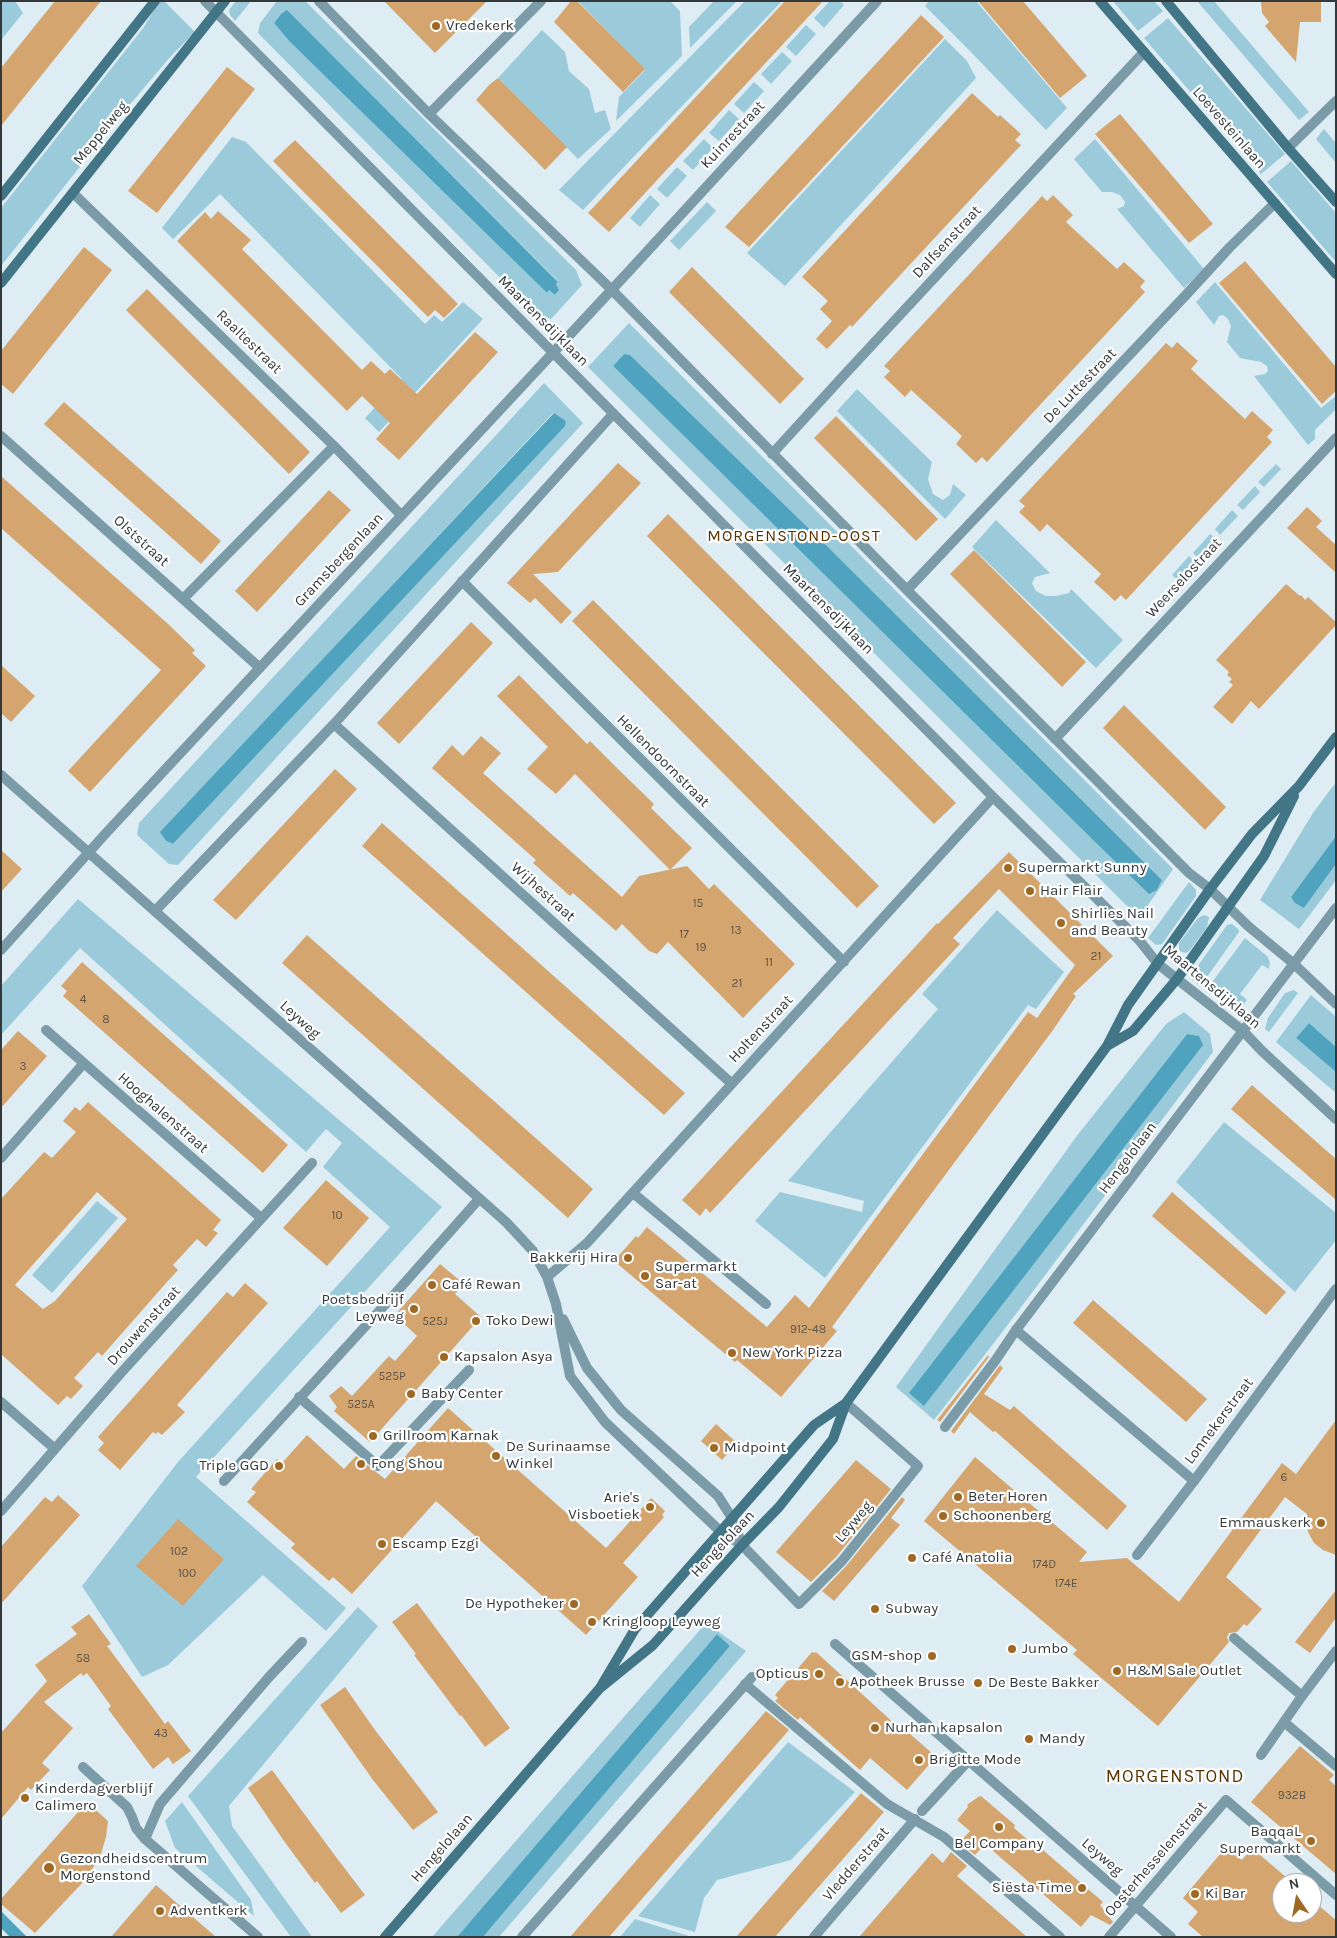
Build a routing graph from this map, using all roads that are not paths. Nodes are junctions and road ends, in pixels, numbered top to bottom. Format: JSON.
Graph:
{"nodes":[{"id":1,"x":155,"y":1,"type":"edge"},
{"id":2,"x":205,"y":1,"type":"edge"},
{"id":3,"x":225,"y":1,"type":"edge"},
{"id":4,"x":319,"y":1,"type":"edge"},
{"id":5,"x":541,"y":1,"type":"edge"},
{"id":6,"x":877,"y":1,"type":"edge"},
{"id":7,"x":1100,"y":1,"type":"edge"},
{"id":8,"x":1166,"y":1,"type":"edge"},
{"id":9,"x":216,"y":13,"type":"junction"},
{"id":10,"x":1144,"y":52,"type":"junction"},
{"id":11,"x":1336,"y":101,"type":"edge"},
{"id":12,"x":429,"y":114,"type":"junction"},
{"id":13,"x":1288,"y":148,"type":"junction"},
{"id":14,"x":73,"y":192,"type":"junction"},
{"id":15,"x":1,"y":196,"type":"edge"},
{"id":16,"x":1336,"y":202,"type":"edge"},
{"id":17,"x":1275,"y":203,"type":"junction"},
{"id":18,"x":1336,"y":274,"type":"edge"},
{"id":19,"x":1,"y":283,"type":"edge"},
{"id":20,"x":611,"y":289,"type":"junction"},
{"id":21,"x":553,"y":352,"type":"junction"},
{"id":22,"x":613,"y":414,"type":"junction"},
{"id":23,"x":1,"y":436,"type":"edge"},
{"id":24,"x":1336,"y":438,"type":"edge"},
{"id":25,"x":334,"y":446,"type":"junction"},
{"id":26,"x":772,"y":454,"type":"junction"},
{"id":27,"x":401,"y":515,"type":"junction"},
{"id":28,"x":462,"y":581,"type":"junction"},
{"id":29,"x":906,"y":590,"type":"junction"},
{"id":30,"x":183,"y":599,"type":"junction"},
{"id":31,"x":260,"y":668,"type":"junction"},
{"id":32,"x":334,"y":724,"type":"junction"},
{"id":33,"x":1336,"y":737,"type":"edge"},
{"id":34,"x":1055,"y":739,"type":"junction"},
{"id":35,"x":1,"y":775,"type":"edge"},
{"id":36,"x":1299,"y":786,"type":"junction"},
{"id":37,"x":993,"y":797,"type":"junction"},
{"id":38,"x":89,"y":852,"type":"junction"},
{"id":39,"x":1210,"y":889,"type":"junction"},
{"id":40,"x":1228,"y":906,"type":"junction"},
{"id":41,"x":1336,"y":908,"type":"edge"},
{"id":42,"x":155,"y":911,"type":"junction"},
{"id":43,"x":1,"y":950,"type":"edge"},
{"id":44,"x":844,"y":962,"type":"junction"},
{"id":45,"x":1158,"y":964,"type":"junction"},
{"id":46,"x":1294,"y":964,"type":"junction"},
{"id":47,"x":1177,"y":979,"type":"junction"},
{"id":48,"x":1336,"y":1004,"type":"edge"},
{"id":49,"x":46,"y":1030,"type":"dead end"},
{"id":50,"x":1243,"y":1031,"type":"junction"},
{"id":51,"x":1107,"y":1046,"type":"junction"},
{"id":52,"x":84,"y":1063,"type":"junction"},
{"id":53,"x":731,"y":1083,"type":"junction"},
{"id":54,"x":1336,"y":1119,"type":"edge"},
{"id":55,"x":1,"y":1158,"type":"edge"},
{"id":56,"x":312,"y":1163,"type":"dead end"},
{"id":57,"x":633,"y":1192,"type":"junction"},
{"id":58,"x":479,"y":1199,"type":"junction"},
{"id":59,"x":261,"y":1218,"type":"junction"},
{"id":60,"x":547,"y":1277,"type":"junction"},
{"id":61,"x":1336,"y":1289,"type":"edge"},
{"id":62,"x":556,"y":1304,"type":"junction"},
{"id":63,"x":766,"y":1304,"type":"dead end"},
{"id":64,"x":1016,"y":1330,"type":"junction"},
{"id":65,"x":469,"y":1370,"type":"dead end"},
{"id":66,"x":299,"y":1398,"type":"junction"},
{"id":67,"x":1,"y":1402,"type":"edge"},
{"id":68,"x":846,"y":1403,"type":"junction"},
{"id":69,"x":945,"y":1427,"type":"dead end"},
{"id":70,"x":55,"y":1450,"type":"junction"},
{"id":71,"x":224,"y":1481,"type":"dead end"},
{"id":72,"x":1194,"y":1481,"type":"junction"},
{"id":73,"x":1,"y":1511,"type":"edge"},
{"id":74,"x":732,"y":1518,"type":"junction"},
{"id":75,"x":720,"y":1531,"type":"junction"},
{"id":76,"x":742,"y":1545,"type":"junction"},
{"id":77,"x":1137,"y":1556,"type":"dead end"},
{"id":78,"x":1234,"y":1638,"type":"dead end"},
{"id":79,"x":302,"y":1642,"type":"dead end"},
{"id":80,"x":835,"y":1644,"type":"dead end"},
{"id":81,"x":1336,"y":1651,"type":"edge"},
{"id":82,"x":600,"y":1688,"type":"junction"},
{"id":83,"x":1302,"y":1696,"type":"junction"},
{"id":84,"x":1284,"y":1722,"type":"junction"},
{"id":85,"x":1261,"y":1755,"type":"dead end"},
{"id":86,"x":968,"y":1761,"type":"junction"},
{"id":87,"x":1336,"y":1766,"type":"edge"},
{"id":88,"x":84,"y":1768,"type":"dead end"},
{"id":89,"x":918,"y":1815,"type":"junction"},
{"id":90,"x":145,"y":1839,"type":"junction"},
{"id":91,"x":1336,"y":1895,"type":"edge"},
{"id":92,"x":1136,"y":1907,"type":"junction"},
{"id":93,"x":258,"y":1937,"type":"edge"},
{"id":94,"x":385,"y":1937,"type":"edge"},
{"id":95,"x":522,"y":1937,"type":"edge"},
{"id":96,"x":814,"y":1937,"type":"edge"},
{"id":97,"x":1060,"y":1937,"type":"edge"},
{"id":98,"x":1109,"y":1937,"type":"edge"},
{"id":99,"x":1171,"y":1937,"type":"edge"}],
"edges":[{"from":1,"to":15,"type":"street"},
{"from":2,"to":9,"type":"street","name":"Maartensdijklaan"},
{"from":3,"to":9,"type":"street","name":"Meppelweg"},
{"from":4,"to":12,"type":"street"},
{"from":5,"to":12,"type":"street"},
{"from":6,"to":20,"type":"street","name":"Kuinrestraat"},
{"from":7,"to":10,"type":"street","name":"Loevesteinlaan"},
{"from":8,"to":13,"type":"street","name":"Loevesteinlaan"},
{"from":9,"to":14,"type":"street","name":"Meppelweg"},
{"from":9,"to":21,"type":"street","name":"Maartensdijklaan"},
{"from":10,"to":17,"type":"street","name":"Loevesteinlaan"},
{"from":10,"to":26,"type":"street","name":"Dalfsenstraat"},
{"from":11,"to":13,"type":"street"},
{"from":12,"to":20,"type":"street"},
{"from":13,"to":16,"type":"street","name":"Loevesteinlaan"},
{"from":14,"to":19,"type":"street","name":"Meppelweg"},
{"from":14,"to":25,"type":"street","name":"Raaltestraat"},
{"from":17,"to":18,"type":"street","name":"Loevesteinlaan"},
{"from":17,"to":29,"type":"street","name":"De Luttestraat"},
{"from":20,"to":21,"type":"street","name":"Gramsbergenlaan"},
{"from":20,"to":26,"type":"street"},
{"from":21,"to":22,"type":"street","name":"Maartensdijklaan"},
{"from":21,"to":27,"type":"street","name":"Gramsbergenlaan"},
{"from":22,"to":28,"type":"street"},
{"from":22,"to":37,"type":"street","name":"Maartensdijklaan"},
{"from":23,"to":30,"type":"street","name":"Olststraat"},
{"from":24,"to":34,"type":"street","name":"Weerselostraat"},
{"from":25,"to":27,"type":"street","name":"Raaltestraat"},
{"from":25,"to":30,"type":"street"},
{"from":26,"to":29,"type":"street"},
{"from":27,"to":31,"type":"street","name":"Gramsbergenlaan"},
{"from":28,"to":32,"type":"street"},
{"from":28,"to":44,"type":"street","name":"Hellendoornstraat"},
{"from":29,"to":34,"type":"street"},
{"from":30,"to":31,"type":"street","name":"Olststraat"},
{"from":31,"to":38,"type":"street","name":"Gramsbergenlaan"},
{"from":32,"to":42,"type":"street"},
{"from":32,"to":53,"type":"street","name":"Wijhestraat"},
{"from":33,"to":36,"type":"street","name":"Hengelolaan"},
{"from":34,"to":39,"type":"street"},
{"from":35,"to":38,"type":"street","name":"Leyweg"},
{"from":36,"to":39,"type":"street","name":"Hengelolaan"},
{"from":36,"to":40,"type":"street","name":"Hengelolaan"},
{"from":37,"to":44,"type":"street","name":"Holtenstraat"},
{"from":37,"to":45,"type":"street","name":"Maartensdijklaan"},
{"from":38,"to":42,"type":"street","name":"Leyweg"},
{"from":38,"to":43,"type":"street","name":"Gramsbergenlaan"},
{"from":39,"to":40,"type":"street"},
{"from":39,"to":45,"type":"street","name":"Hengelolaan"},
{"from":40,"to":46,"type":"street"},
{"from":40,"to":47,"type":"street","name":"Hengelolaan"},
{"from":41,"to":46,"type":"street","name":"Hengelolaan"},
{"from":42,"to":58,"type":"street","name":"Leyweg"},
{"from":44,"to":53,"type":"street","name":"Holtenstraat"},
{"from":45,"to":47,"type":"street","name":"Maartensdijklaan"},
{"from":45,"to":51,"type":"street","name":"Hengelolaan"},
{"from":46,"to":48,"type":"street"},
{"from":46,"to":50,"type":"street","name":"Hengelolaan"},
{"from":47,"to":50,"type":"street","name":"Maartensdijklaan"},
{"from":47,"to":51,"type":"street","name":"Hengelolaan"},
{"from":49,"to":52,"type":"street","name":"Hooghalenstraat"},
{"from":50,"to":54,"type":"street","name":"Maartensdijklaan"},
{"from":50,"to":64,"type":"street","name":"Hengelolaan"},
{"from":51,"to":68,"type":"street","name":"Hengelolaan"},
{"from":52,"to":55,"type":"street"},
{"from":52,"to":59,"type":"street","name":"Hooghalenstraat"},
{"from":53,"to":57,"type":"street","name":"Holtenstraat"},
{"from":56,"to":59,"type":"street","name":"Drouwenstraat"},
{"from":57,"to":60,"type":"street","name":"Holtenstraat"},
{"from":57,"to":63,"type":"street"},
{"from":58,"to":60,"type":"street","name":"Leyweg"},
{"from":58,"to":66,"type":"street"},
{"from":59,"to":70,"type":"street","name":"Drouwenstraat"},
{"from":60,"to":62,"type":"street","name":"Leyweg"},
{"from":61,"to":72,"type":"street","name":"Lonnekerstraat"},
{"from":62,"to":74,"type":"street","name":"Leyweg"},
{"from":62,"to":75,"type":"street","name":"Leyweg"},
{"from":64,"to":69,"type":"street","name":"Hengelolaan"},
{"from":64,"to":72,"type":"street","name":"Lonnekerstraat"},
{"from":65,"to":66,"type":"street"},
{"from":66,"to":71,"type":"street"},
{"from":67,"to":70,"type":"street"},
{"from":68,"to":74,"type":"street","name":"Hengelolaan"},
{"from":68,"to":76,"type":"street","name":"Hengelolaan"},
{"from":68,"to":76,"type":"street","name":"Leyweg"},
{"from":70,"to":73,"type":"street","name":"Drouwenstraat"},
{"from":72,"to":77,"type":"street"},
{"from":74,"to":75,"type":"street","name":"Hengelolaan"},
{"from":74,"to":76,"type":"street","name":"Leyweg"},
{"from":75,"to":76,"type":"street","name":"Leyweg"},
{"from":75,"to":82,"type":"street","name":"Hengelolaan"},
{"from":76,"to":82,"type":"street","name":"Hengelolaan"},
{"from":78,"to":83,"type":"street"},
{"from":79,"to":90,"type":"street"},
{"from":80,"to":86,"type":"street","name":"Leyweg"},
{"from":81,"to":83,"type":"street"},
{"from":82,"to":94,"type":"street","name":"Hengelolaan"},
{"from":83,"to":84,"type":"street"},
{"from":84,"to":85,"type":"street"},
{"from":84,"to":87,"type":"street"},
{"from":86,"to":89,"type":"street"},
{"from":86,"to":92,"type":"street","name":"Leyweg"},
{"from":88,"to":90,"type":"street"},
{"from":89,"to":95,"type":"street"},
{"from":89,"to":96,"type":"street","name":"Vledderstraat"},
{"from":89,"to":97,"type":"street"},
{"from":90,"to":93,"type":"street"},
{"from":91,"to":92,"type":"street","name":"Oosterhesselenstraat"},
{"from":92,"to":98,"type":"street","name":"Oosterhesselenstraat"},
{"from":92,"to":99,"type":"street","name":"Leyweg"}]}
